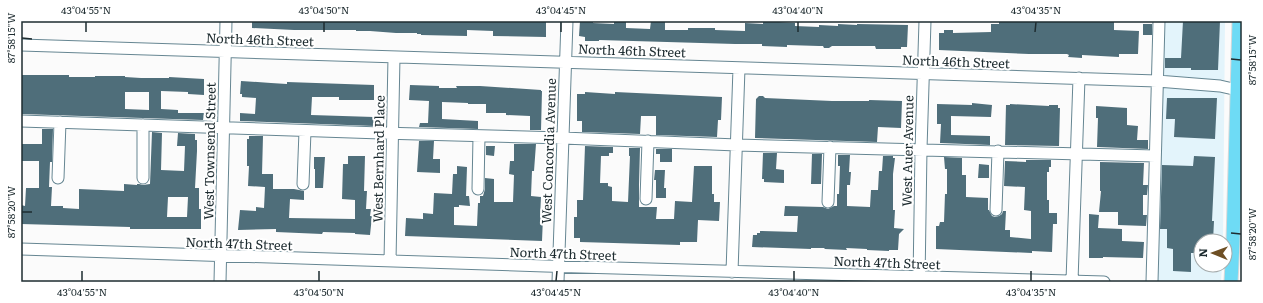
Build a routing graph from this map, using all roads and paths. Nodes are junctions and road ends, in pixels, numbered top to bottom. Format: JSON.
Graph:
{"nodes":[{"id":1,"x":226,"y":21,"type":"edge"},
{"id":2,"x":567,"y":21,"type":"edge"},
{"id":3,"x":925,"y":21,"type":"edge"},
{"id":4,"x":1159,"y":21,"type":"edge"},
{"id":5,"x":1239,"y":21,"type":"edge"},
{"id":6,"x":21,"y":46,"type":"edge"},
{"id":7,"x":225,"y":52,"type":"junction"},
{"id":8,"x":394,"y":57,"type":"junction"},
{"id":9,"x":566,"y":62,"type":"junction"},
{"id":10,"x":739,"y":68,"type":"junction"},
{"id":11,"x":923,"y":74,"type":"junction"},
{"id":12,"x":1079,"y":78,"type":"junction"},
{"id":13,"x":1157,"y":81,"type":"junction"},
{"id":14,"x":1240,"y":90,"type":"edge"},
{"id":15,"x":1239,"y":120,"type":"edge"},
{"id":16,"x":21,"y":121,"type":"edge"},
{"id":17,"x":60,"y":122,"type":"junction"},
{"id":18,"x":143,"y":125,"type":"junction"},
{"id":19,"x":224,"y":128,"type":"junction"},
{"id":20,"x":305,"y":131,"type":"junction"},
{"id":21,"x":393,"y":134,"type":"junction"},
{"id":22,"x":479,"y":136,"type":"junction"},
{"id":23,"x":563,"y":138,"type":"junction"},
{"id":24,"x":648,"y":141,"type":"junction"},
{"id":25,"x":1239,"y":144,"type":"edge"},
{"id":26,"x":737,"y":145,"type":"junction"},
{"id":27,"x":830,"y":147,"type":"junction"},
{"id":28,"x":921,"y":149,"type":"junction"},
{"id":29,"x":998,"y":151,"type":"junction"},
{"id":30,"x":1076,"y":153,"type":"junction"},
{"id":31,"x":1155,"y":156,"type":"junction"},
{"id":32,"x":1239,"y":166,"type":"edge"},
{"id":33,"x":58,"y":178,"type":"dead end"},
{"id":34,"x":143,"y":178,"type":"dead end"},
{"id":35,"x":302,"y":184,"type":"dead end"},
{"id":36,"x":478,"y":189,"type":"dead end"},
{"id":37,"x":646,"y":199,"type":"dead end"},
{"id":38,"x":828,"y":202,"type":"dead end"},
{"id":39,"x":996,"y":210,"type":"dead end"},
{"id":40,"x":1238,"y":242,"type":"edge"},
{"id":41,"x":21,"y":249,"type":"edge"},
{"id":42,"x":220,"y":256,"type":"junction"},
{"id":43,"x":390,"y":261,"type":"junction"},
{"id":44,"x":558,"y":267,"type":"junction"},
{"id":45,"x":732,"y":272,"type":"junction"},
{"id":46,"x":920,"y":279,"type":"edge"},
{"id":47,"x":1072,"y":281,"type":"edge"},
{"id":48,"x":220,"y":282,"type":"edge"},
{"id":49,"x":558,"y":282,"type":"edge"},
{"id":50,"x":1104,"y":282,"type":"edge"},
{"id":51,"x":1152,"y":282,"type":"edge"},
{"id":52,"x":1231,"y":282,"type":"edge"}],
"edges":[{"from":1,"to":7,"type":"street","name":"West Townsend Street"},
{"from":2,"to":9,"type":"street","name":"West Concordia Avenue"},
{"from":3,"to":11,"type":"street","name":"West Auer Avenue"},
{"from":4,"to":13,"type":"street"},
{"from":5,"to":14,"type":"main road"},
{"from":6,"to":7,"type":"street","name":"North 46th Street"},
{"from":7,"to":8,"type":"street","name":"North 46th Street"},
{"from":7,"to":19,"type":"street","name":"West Townsend Street"},
{"from":8,"to":9,"type":"street","name":"North 46th Street"},
{"from":8,"to":21,"type":"street","name":"West Bernhard Place"},
{"from":9,"to":10,"type":"street","name":"North 46th Street"},
{"from":9,"to":23,"type":"street","name":"West Concordia Avenue"},
{"from":10,"to":11,"type":"street","name":"North 46th Street"},
{"from":10,"to":26,"type":"street"},
{"from":11,"to":12,"type":"street","name":"North 46th Street"},
{"from":11,"to":28,"type":"street","name":"West Auer Avenue"},
{"from":12,"to":13,"type":"street","name":"North 46th Street"},
{"from":12,"to":30,"type":"street"},
{"from":13,"to":14,"type":"street","name":"North 46th Street"},
{"from":13,"to":31,"type":"street"},
{"from":14,"to":15,"type":"main road"},
{"from":15,"to":25,"type":"main road"},
{"from":16,"to":17,"type":"street"},
{"from":17,"to":18,"type":"street"},
{"from":17,"to":33,"type":"street"},
{"from":18,"to":19,"type":"street"},
{"from":18,"to":34,"type":"street"},
{"from":19,"to":20,"type":"street"},
{"from":19,"to":42,"type":"street","name":"West Townsend Street"},
{"from":20,"to":21,"type":"street"},
{"from":20,"to":35,"type":"street"},
{"from":21,"to":22,"type":"street"},
{"from":21,"to":43,"type":"street","name":"West Bernhard Place"},
{"from":22,"to":23,"type":"street"},
{"from":22,"to":36,"type":"street"},
{"from":23,"to":24,"type":"street"},
{"from":23,"to":44,"type":"street","name":"West Concordia Avenue"},
{"from":24,"to":26,"type":"street"},
{"from":24,"to":37,"type":"street"},
{"from":25,"to":32,"type":"main road"},
{"from":26,"to":27,"type":"street"},
{"from":26,"to":45,"type":"street"},
{"from":27,"to":28,"type":"street"},
{"from":27,"to":38,"type":"street"},
{"from":28,"to":29,"type":"street"},
{"from":28,"to":46,"type":"street","name":"West Auer Avenue"},
{"from":29,"to":30,"type":"street"},
{"from":29,"to":39,"type":"street"},
{"from":30,"to":31,"type":"street"},
{"from":30,"to":47,"type":"street"},
{"from":31,"to":51,"type":"street"},
{"from":32,"to":40,"type":"main road"},
{"from":40,"to":52,"type":"main road"},
{"from":41,"to":42,"type":"street","name":"North 47th Street"},
{"from":42,"to":43,"type":"street","name":"North 47th Street"},
{"from":42,"to":48,"type":"street","name":"West Townsend Street"},
{"from":43,"to":44,"type":"street","name":"North 47th Street"},
{"from":44,"to":45,"type":"street","name":"North 47th Street"},
{"from":44,"to":49,"type":"street","name":"West Concordia Avenue"},
{"from":45,"to":46,"type":"street","name":"North 47th Street"},
{"from":46,"to":47,"type":"street","name":"North 47th Street"},
{"from":47,"to":50,"type":"street","name":"North 47th Street"}]}
